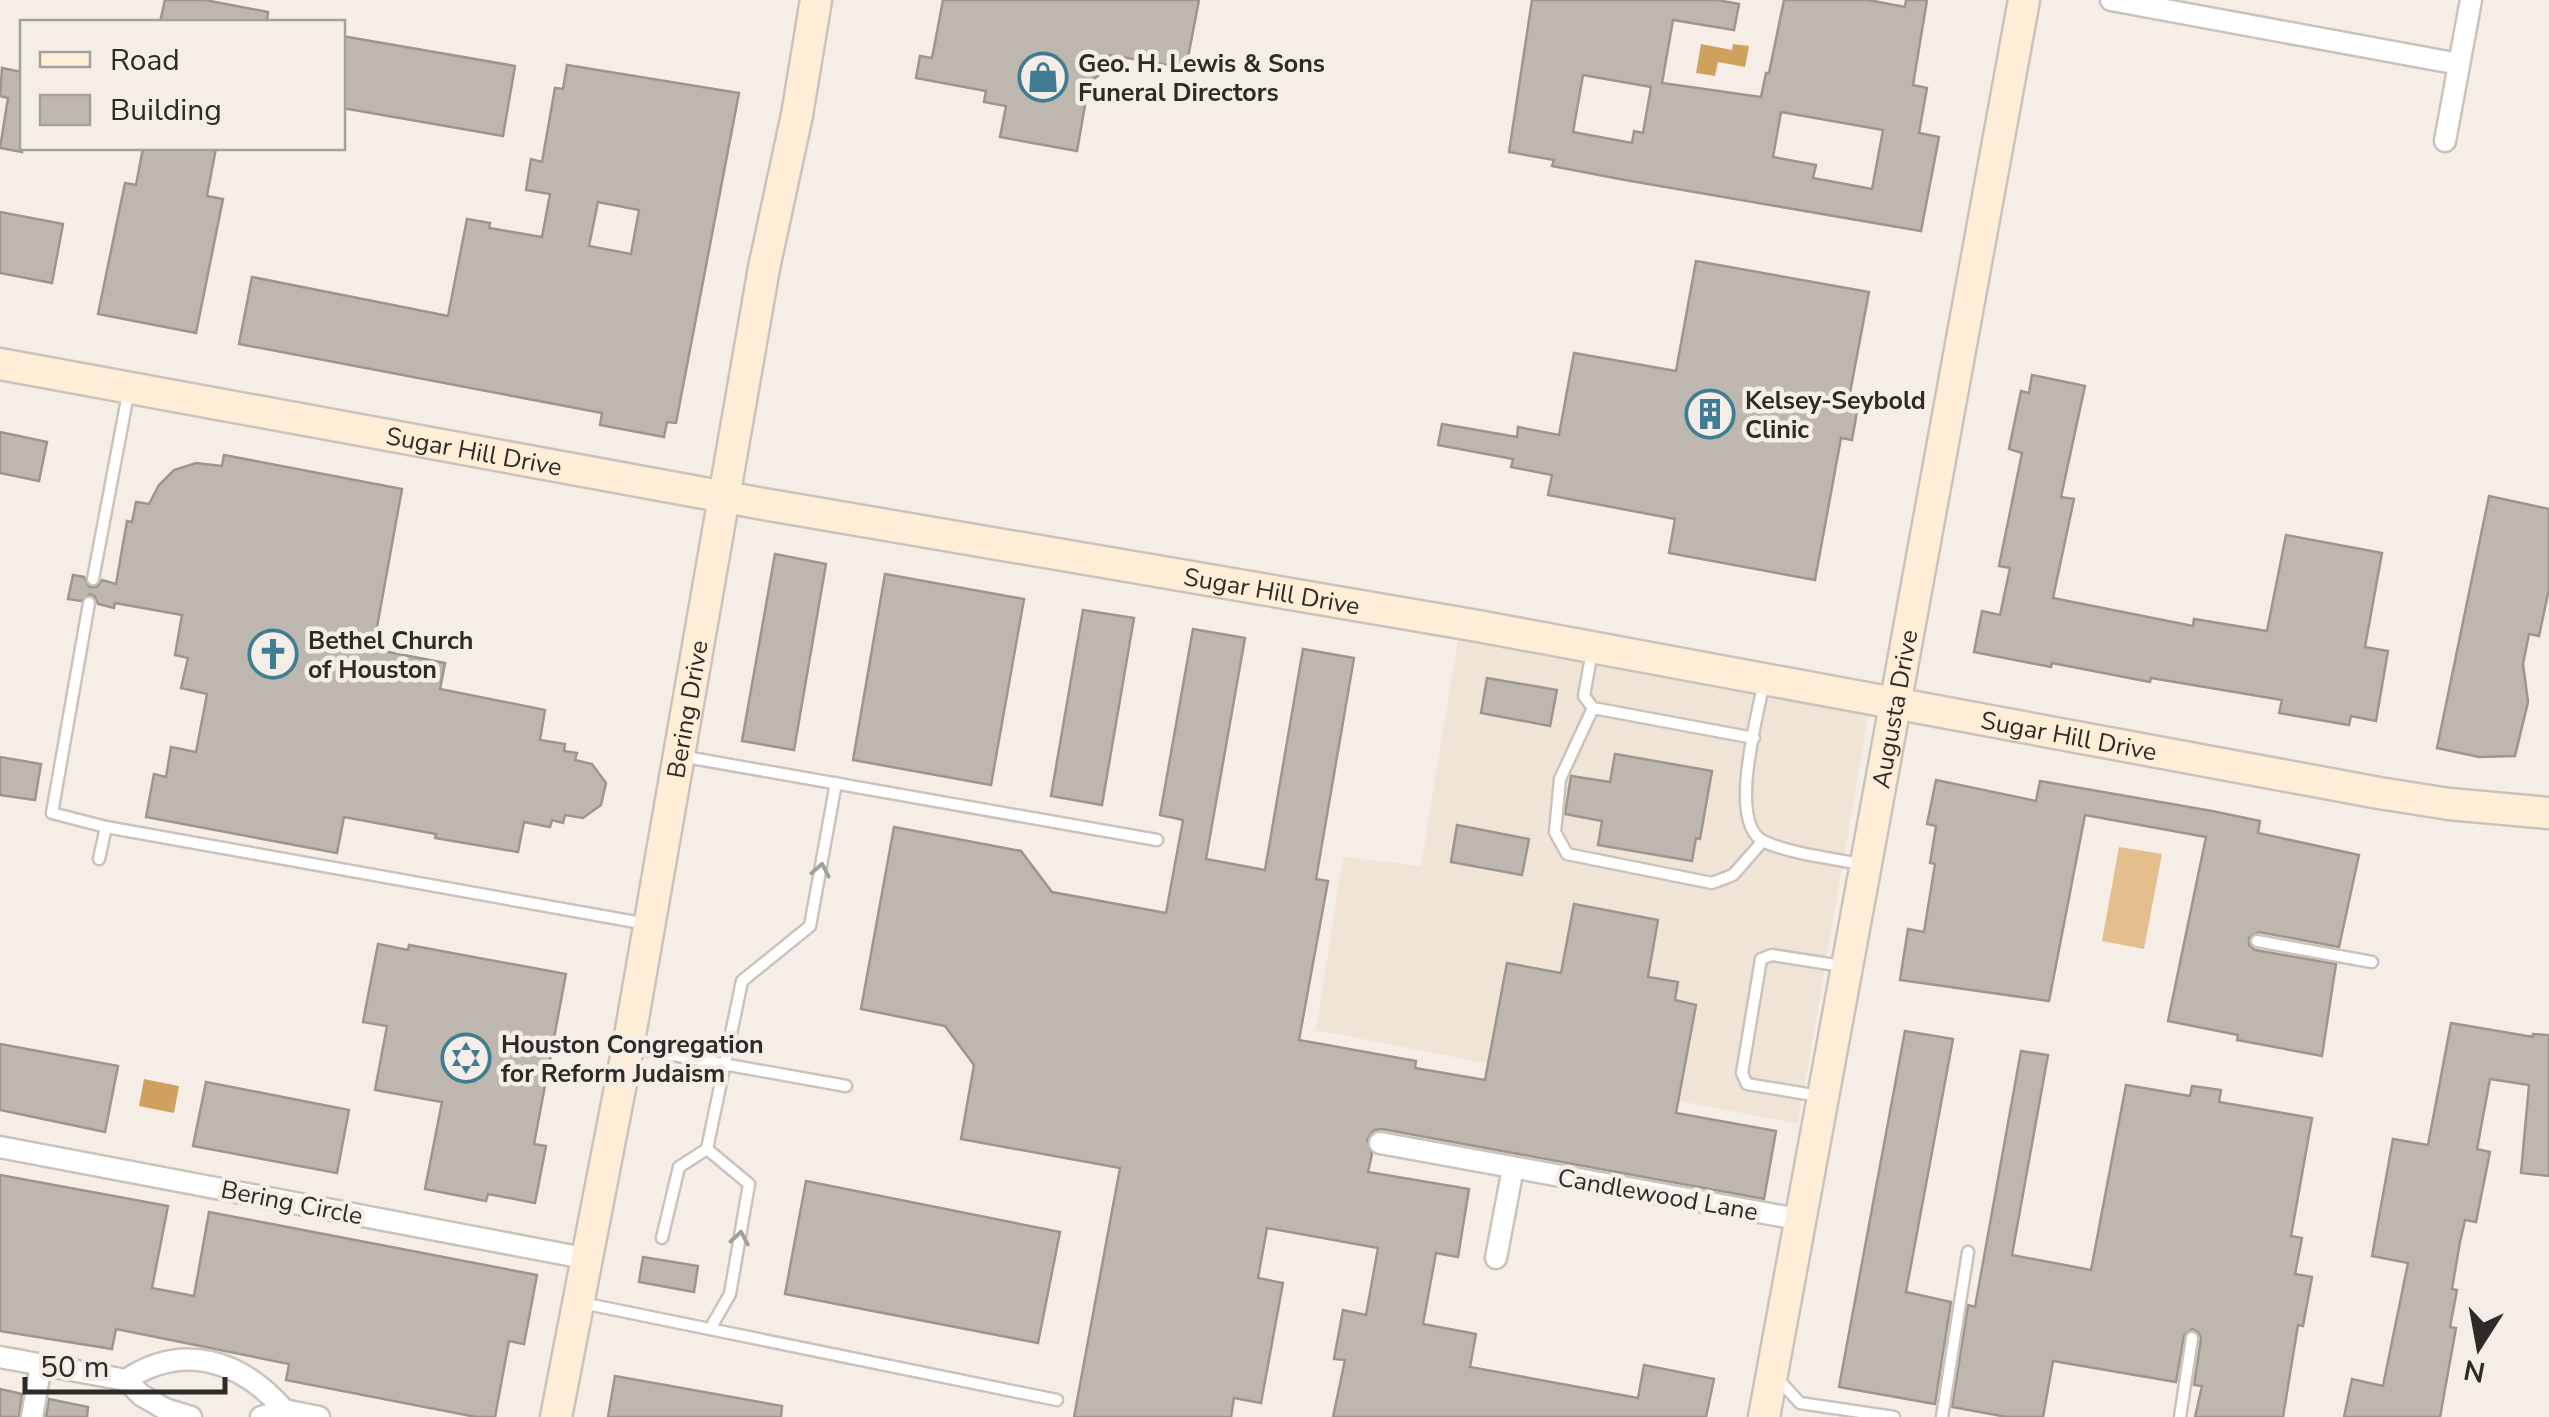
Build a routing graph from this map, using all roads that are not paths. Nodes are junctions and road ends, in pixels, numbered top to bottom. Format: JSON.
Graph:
{"nodes":[{"id":1,"x":816,"y":0,"type":"edge"},
{"id":2,"x":2024,"y":0,"type":"edge"},
{"id":3,"x":2112,"y":0,"type":"edge"},
{"id":4,"x":2471,"y":0,"type":"edge"},
{"id":5,"x":2459,"y":64,"type":"junction"},
{"id":6,"x":2445,"y":141,"type":"dead end"},
{"id":7,"x":0,"y":364,"type":"edge"},
{"id":8,"x":129,"y":388,"type":"junction"},
{"id":9,"x":725,"y":496,"type":"junction"},
{"id":10,"x":93,"y":579,"type":"dead end"},
{"id":11,"x":89,"y":603,"type":"dead end"},
{"id":12,"x":1592,"y":648,"type":"junction"},
{"id":13,"x":1764,"y":680,"type":"junction"},
{"id":14,"x":1894,"y":704,"type":"junction"},
{"id":15,"x":1593,"y":708,"type":"junction"},
{"id":16,"x":1754,"y":738,"type":"junction"},
{"id":17,"x":679,"y":755,"type":"junction"},
{"id":18,"x":836,"y":783,"type":"junction"},
{"id":19,"x":2548,"y":807,"type":"edge"},
{"id":20,"x":106,"y":827,"type":"junction"},
{"id":21,"x":1157,"y":840,"type":"dead end"},
{"id":22,"x":1762,"y":842,"type":"junction"},
{"id":23,"x":99,"y":859,"type":"dead end"},
{"id":24,"x":1865,"y":865,"type":"junction"},
{"id":25,"x":648,"y":924,"type":"junction"},
{"id":26,"x":2257,"y":941,"type":"dead end"},
{"id":27,"x":2372,"y":962,"type":"dead end"},
{"id":28,"x":1847,"y":967,"type":"junction"},
{"id":29,"x":628,"y":1047,"type":"junction"},
{"id":30,"x":724,"y":1065,"type":"junction"},
{"id":31,"x":846,"y":1086,"type":"dead end"},
{"id":32,"x":1824,"y":1097,"type":"junction"},
{"id":33,"x":1380,"y":1143,"type":"dead end"},
{"id":34,"x":0,"y":1147,"type":"edge"},
{"id":35,"x":706,"y":1149,"type":"junction"},
{"id":36,"x":1513,"y":1168,"type":"junction"},
{"id":37,"x":1803,"y":1220,"type":"junction"},
{"id":38,"x":662,"y":1238,"type":"dead end"},
{"id":39,"x":1968,"y":1252,"type":"dead end"},
{"id":40,"x":584,"y":1258,"type":"junction"},
{"id":41,"x":1496,"y":1258,"type":"dead end"},
{"id":42,"x":576,"y":1302,"type":"junction"},
{"id":43,"x":710,"y":1329,"type":"junction"},
{"id":44,"x":2192,"y":1338,"type":"dead end"},
{"id":45,"x":0,"y":1357,"type":"edge"},
{"id":46,"x":41,"y":1365,"type":"junction"},
{"id":47,"x":1772,"y":1372,"type":"junction"},
{"id":48,"x":126,"y":1380,"type":"junction"},
{"id":49,"x":1057,"y":1400,"type":"dead end"},
{"id":50,"x":284,"y":1410,"type":"junction"},
{"id":51,"x":32,"y":1417,"type":"edge"},
{"id":52,"x":191,"y":1417,"type":"edge"},
{"id":53,"x":260,"y":1417,"type":"edge"},
{"id":54,"x":319,"y":1417,"type":"edge"},
{"id":55,"x":556,"y":1417,"type":"edge"},
{"id":56,"x":1764,"y":1417,"type":"edge"},
{"id":57,"x":1894,"y":1417,"type":"edge"},
{"id":58,"x":1942,"y":1417,"type":"edge"},
{"id":59,"x":2180,"y":1417,"type":"edge"}],
"edges":[{"from":1,"to":9,"type":"street","name":"Bering Drive"},
{"from":2,"to":14,"type":"street","name":"Augusta Drive"},
{"from":3,"to":5,"type":"street"},
{"from":4,"to":5,"type":"street"},
{"from":5,"to":6,"type":"street"},
{"from":7,"to":8,"type":"street","name":"Sugar Hill Drive"},
{"from":8,"to":9,"type":"street","name":"Sugar Hill Drive"},
{"from":8,"to":10,"type":"lane"},
{"from":9,"to":12,"type":"street","name":"Sugar Hill Drive"},
{"from":9,"to":17,"type":"street","name":"Bering Drive"},
{"from":11,"to":20,"type":"lane"},
{"from":12,"to":13,"type":"street","name":"Sugar Hill Drive"},
{"from":12,"to":15,"type":"lane"},
{"from":13,"to":14,"type":"street","name":"Sugar Hill Drive"},
{"from":13,"to":16,"type":"lane"},
{"from":14,"to":19,"type":"street","name":"Sugar Hill Drive"},
{"from":14,"to":24,"type":"street","name":"Augusta Drive"},
{"from":15,"to":16,"type":"lane"},
{"from":15,"to":22,"type":"lane"},
{"from":16,"to":22,"type":"lane"},
{"from":17,"to":18,"type":"lane"},
{"from":17,"to":25,"type":"street","name":"Bering Drive"},
{"from":18,"to":21,"type":"lane"},
{"from":30,"to":18,"type":"lane","one_way":true},
{"from":20,"to":23,"type":"lane"},
{"from":20,"to":25,"type":"lane"},
{"from":22,"to":24,"type":"lane"},
{"from":24,"to":28,"type":"street","name":"Augusta Drive"},
{"from":25,"to":29,"type":"street","name":"Bering Drive"},
{"from":26,"to":27,"type":"lane"},
{"from":28,"to":32,"type":"street","name":"Augusta Drive"},
{"from":28,"to":32,"type":"lane"},
{"from":29,"to":30,"type":"lane"},
{"from":29,"to":40,"type":"street","name":"Bering Drive"},
{"from":30,"to":31,"type":"lane"},
{"from":30,"to":35,"type":"lane"},
{"from":32,"to":37,"type":"street","name":"Augusta Drive"},
{"from":33,"to":36,"type":"street","name":"Candlewood Lane"},
{"from":34,"to":40,"type":"street","name":"Bering Circle"},
{"from":35,"to":38,"type":"lane"},
{"from":43,"to":35,"type":"lane","one_way":true},
{"from":36,"to":37,"type":"street","name":"Candlewood Lane"},
{"from":36,"to":41,"type":"street"},
{"from":37,"to":47,"type":"street","name":"Augusta Drive"},
{"from":39,"to":58,"type":"lane"},
{"from":40,"to":42,"type":"street","name":"Bering Drive"},
{"from":42,"to":43,"type":"lane"},
{"from":42,"to":55,"type":"street","name":"Bering Drive"},
{"from":43,"to":49,"type":"lane"},
{"from":44,"to":59,"type":"lane"},
{"from":45,"to":46,"type":"street"},
{"from":46,"to":48,"type":"street"},
{"from":46,"to":51,"type":"street"},
{"from":47,"to":56,"type":"street","name":"Augusta Drive"},
{"from":47,"to":57,"type":"lane"},
{"from":48,"to":50,"type":"street"},
{"from":48,"to":52,"type":"street"},
{"from":50,"to":53,"type":"street"},
{"from":50,"to":54,"type":"street"}]}
